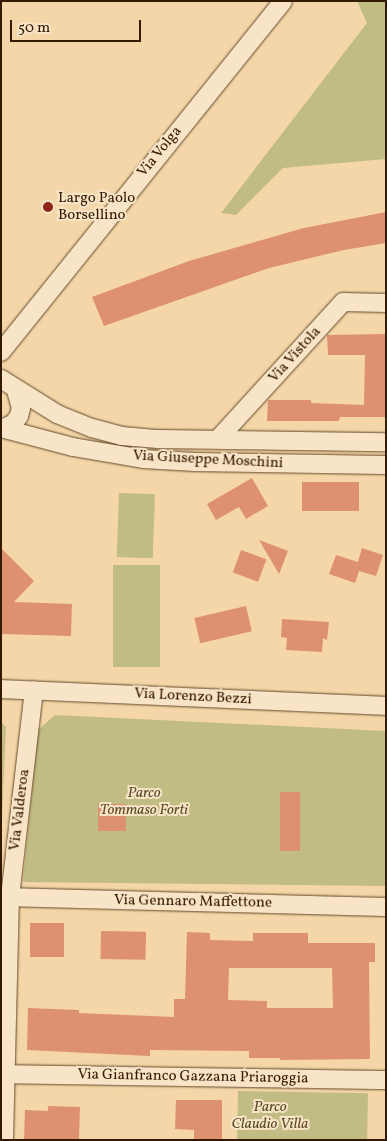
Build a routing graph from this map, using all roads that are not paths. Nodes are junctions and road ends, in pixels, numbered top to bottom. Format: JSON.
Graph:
{"nodes":[{"id":1,"x":283,"y":1,"type":"edge"},
{"id":2,"x":386,"y":303,"type":"edge"},
{"id":3,"x":1,"y":352,"type":"edge"},
{"id":4,"x":1,"y":379,"type":"edge"},
{"id":5,"x":16,"y":390,"type":"junction"},
{"id":6,"x":2,"y":428,"type":"edge"},
{"id":7,"x":218,"y":439,"type":"junction"},
{"id":8,"x":386,"y":442,"type":"edge"},
{"id":9,"x":386,"y":465,"type":"edge"},
{"id":10,"x":1,"y":689,"type":"edge"},
{"id":11,"x":34,"y":690,"type":"junction"},
{"id":12,"x":386,"y":706,"type":"edge"},
{"id":13,"x":6,"y":897,"type":"edge"},
{"id":14,"x":386,"y":907,"type":"edge"},
{"id":15,"x":2,"y":1074,"type":"edge"},
{"id":16,"x":386,"y":1080,"type":"edge"},
{"id":17,"x":4,"y":1140,"type":"edge"}],
"edges":[{"from":1,"to":3,"type":"street","name":"Via Volga"},
{"from":2,"to":7,"type":"street","name":"Via Vistola"},
{"from":4,"to":5,"type":"street","name":"Via Giuseppe Moschini"},
{"from":5,"to":6,"type":"street"},
{"from":5,"to":7,"type":"street","name":"Via Giuseppe Moschini"},
{"from":6,"to":9,"type":"street","name":"Via Giuseppe Moschini"},
{"from":7,"to":8,"type":"street","name":"Via Giuseppe Moschini"},
{"from":10,"to":11,"type":"street","name":"Via Lorenzo Bezzi"},
{"from":11,"to":12,"type":"street","name":"Via Lorenzo Bezzi"},
{"from":11,"to":13,"type":"street","name":"Via Valderoa"},
{"from":13,"to":14,"type":"street","name":"Via Gennaro Maffettone"},
{"from":13,"to":15,"type":"street","name":"Via Valderoa"},
{"from":15,"to":16,"type":"street","name":"Via Gianfranco Gazzana Priaroggia"},
{"from":15,"to":17,"type":"street","name":"Via Valderoa"}]}
